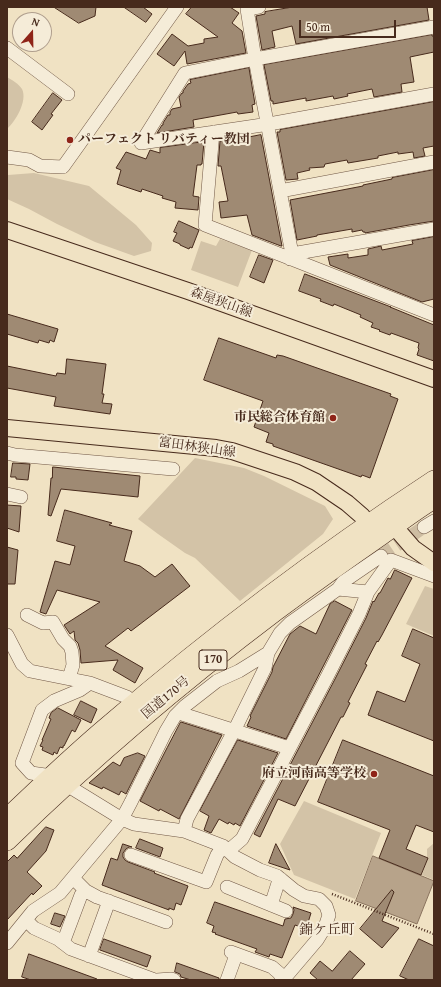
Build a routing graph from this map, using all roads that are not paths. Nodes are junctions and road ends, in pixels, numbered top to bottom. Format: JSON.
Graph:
{"nodes":[{"id":1,"x":177,"y":7,"type":"edge"},
{"id":2,"x":259,"y":7,"type":"edge"},
{"id":3,"x":434,"y":26,"type":"edge"},
{"id":4,"x":7,"y":48,"type":"edge"},
{"id":5,"x":255,"y":59,"type":"junction"},
{"id":6,"x":68,"y":94,"type":"dead end"},
{"id":7,"x":434,"y":94,"type":"edge"},
{"id":8,"x":268,"y":125,"type":"junction"},
{"id":9,"x":213,"y":132,"type":"junction"},
{"id":10,"x":7,"y":157,"type":"edge"},
{"id":11,"x":434,"y":162,"type":"edge"},
{"id":12,"x":280,"y":191,"type":"junction"},
{"id":13,"x":434,"y":229,"type":"edge"},
{"id":14,"x":7,"y":230,"type":"edge"},
{"id":15,"x":291,"y":256,"type":"junction"},
{"id":16,"x":434,"y":315,"type":"edge"},
{"id":17,"x":434,"y":379,"type":"edge"},
{"id":18,"x":7,"y":428,"type":"edge"},
{"id":19,"x":7,"y":453,"type":"edge"},
{"id":20,"x":173,"y":469,"type":"dead end"},
{"id":21,"x":434,"y":480,"type":"edge"},
{"id":22,"x":7,"y":494,"type":"edge"},
{"id":23,"x":20,"y":497,"type":"dead end"},
{"id":24,"x":434,"y":499,"type":"edge"},
{"id":25,"x":367,"y":524,"type":"junction"},
{"id":26,"x":394,"y":526,"type":"junction"},
{"id":27,"x":380,"y":556,"type":"tunnel mouth"},
{"id":28,"x":434,"y":563,"type":"edge"},
{"id":29,"x":434,"y":576,"type":"edge"},
{"id":30,"x":338,"y":589,"type":"junction"},
{"id":31,"x":368,"y":592,"type":"junction"},
{"id":32,"x":27,"y":615,"type":"dead end"},
{"id":33,"x":7,"y":635,"type":"edge"},
{"id":34,"x":268,"y":654,"type":"junction"},
{"id":35,"x":69,"y":678,"type":"junction"},
{"id":36,"x":90,"y":683,"type":"junction"},
{"id":37,"x":133,"y":704,"type":"junction"},
{"id":38,"x":179,"y":713,"type":"junction"},
{"id":39,"x":234,"y":730,"type":"junction"},
{"id":40,"x":289,"y":748,"type":"junction"},
{"id":41,"x":59,"y":780,"type":"junction"},
{"id":42,"x":7,"y":818,"type":"edge"},
{"id":43,"x":122,"y":819,"type":"junction"},
{"id":44,"x":184,"y":831,"type":"junction"},
{"id":45,"x":7,"y":841,"type":"edge"},
{"id":46,"x":226,"y":848,"type":"junction"},
{"id":47,"x":131,"y":855,"type":"dead end"},
{"id":48,"x":73,"y":878,"type":"junction"},
{"id":49,"x":281,"y":880,"type":"junction"},
{"id":50,"x":227,"y":888,"type":"dead end"},
{"id":51,"x":86,"y":890,"type":"junction"},
{"id":52,"x":109,"y":901,"type":"junction"},
{"id":53,"x":271,"y":905,"type":"junction"},
{"id":54,"x":286,"y":911,"type":"dead end"},
{"id":55,"x":26,"y":920,"type":"junction"},
{"id":56,"x":166,"y":922,"type":"dead end"},
{"id":57,"x":7,"y":942,"type":"edge"},
{"id":58,"x":63,"y":943,"type":"junction"},
{"id":59,"x":89,"y":956,"type":"junction"},
{"id":60,"x":156,"y":980,"type":"edge"},
{"id":61,"x":174,"y":980,"type":"edge"},
{"id":62,"x":227,"y":980,"type":"edge"},
{"id":63,"x":283,"y":980,"type":"edge"}],
"edges":[{"from":1,"to":10,"type":"street"},
{"from":2,"to":5,"type":"street"},
{"from":3,"to":5,"type":"street"},
{"from":4,"to":6,"type":"street"},
{"from":5,"to":8,"type":"street"},
{"from":5,"to":9,"type":"street"},
{"from":7,"to":8,"type":"street"},
{"from":8,"to":9,"type":"street"},
{"from":8,"to":12,"type":"street"},
{"from":9,"to":15,"type":"street"},
{"from":11,"to":12,"type":"street"},
{"from":12,"to":15,"type":"street"},
{"from":13,"to":15,"type":"street"},
{"from":14,"to":17,"type":"main road","name":"森屋狭山線"},
{"from":15,"to":16,"type":"street"},
{"from":18,"to":25,"type":"main road","name":"富田林狭山線"},
{"from":19,"to":20,"type":"street"},
{"from":21,"to":25,"type":"highway","name":"国道170号","number":"170"},
{"from":22,"to":23,"type":"street"},
{"from":24,"to":26,"type":"highway","name":"国道170号","number":"170"},
{"from":25,"to":37,"type":"highway","name":"国道170号","number":"170"},
{"from":26,"to":28,"type":"main road"},
{"from":26,"to":41,"type":"highway","name":"国道170号","number":"170"},
{"from":27,"to":30,"type":"street"},
{"from":29,"to":31,"type":"street"},
{"from":30,"to":31,"type":"street"},
{"from":30,"to":34,"type":"street"},
{"from":31,"to":40,"type":"street"},
{"from":32,"to":35,"type":"street"},
{"from":33,"to":35,"type":"street"},
{"from":34,"to":38,"type":"street"},
{"from":34,"to":39,"type":"street"},
{"from":35,"to":36,"type":"street"},
{"from":36,"to":37,"type":"street"},
{"from":36,"to":41,"type":"street"},
{"from":37,"to":41,"type":"highway","name":"国道170号","number":"170"},
{"from":38,"to":39,"type":"street"},
{"from":38,"to":43,"type":"street"},
{"from":39,"to":40,"type":"street"},
{"from":39,"to":44,"type":"street"},
{"from":40,"to":46,"type":"street"},
{"from":41,"to":42,"type":"highway","name":"国道170号","number":"170"},
{"from":41,"to":43,"type":"street"},
{"from":41,"to":45,"type":"highway","name":"国道170号","number":"170"},
{"from":43,"to":44,"type":"street"},
{"from":43,"to":48,"type":"street"},
{"from":44,"to":46,"type":"street"},
{"from":46,"to":47,"type":"street"},
{"from":46,"to":49,"type":"street"},
{"from":48,"to":51,"type":"street"},
{"from":48,"to":55,"type":"street"},
{"from":49,"to":53,"type":"street"},
{"from":49,"to":63,"type":"street"},
{"from":50,"to":53,"type":"street"},
{"from":51,"to":52,"type":"street"},
{"from":51,"to":58,"type":"street"},
{"from":52,"to":56,"type":"street"},
{"from":52,"to":59,"type":"street"},
{"from":53,"to":54,"type":"street"},
{"from":55,"to":57,"type":"street"},
{"from":55,"to":58,"type":"street"},
{"from":58,"to":59,"type":"street"},
{"from":59,"to":60,"type":"street"},
{"from":60,"to":61,"type":"street"},
{"from":62,"to":63,"type":"street"}]}
